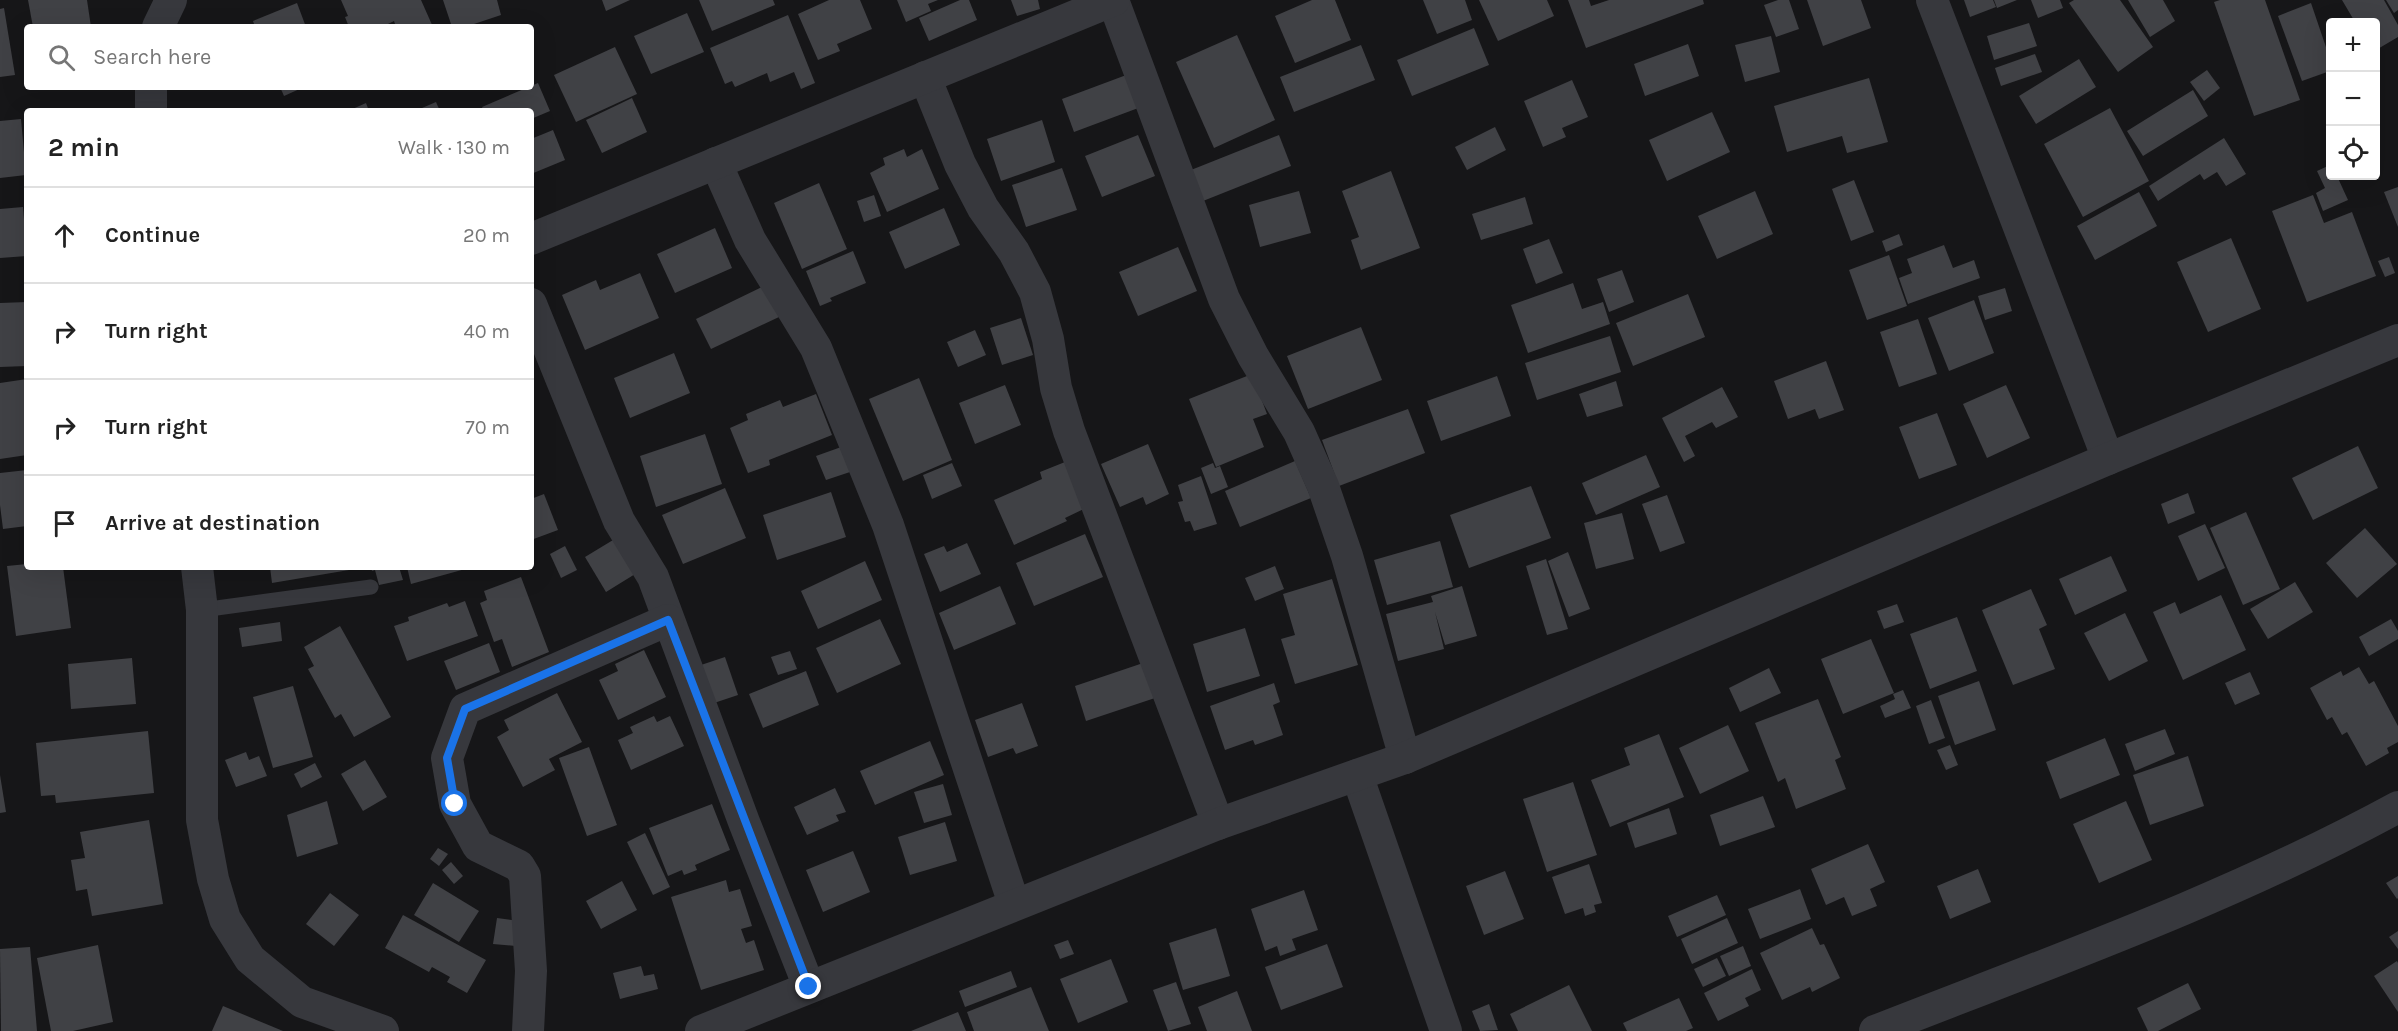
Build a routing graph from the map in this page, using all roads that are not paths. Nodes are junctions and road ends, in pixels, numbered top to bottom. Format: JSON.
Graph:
{"nodes":[{"id":1,"x":171,"y":0,"type":"edge"},
{"id":2,"x":1113,"y":0,"type":"edge"},
{"id":3,"x":1932,"y":0,"type":"edge"},
{"id":4,"x":159,"y":24,"type":"edge"},
{"id":5,"x":925,"y":77,"type":"junction"},
{"id":6,"x":151,"y":90,"type":"edge"},
{"id":7,"x":151,"y":108,"type":"edge"},
{"id":8,"x":716,"y":163,"type":"junction"},
{"id":9,"x":534,"y":238,"type":"edge"},
{"id":10,"x":534,"y":311,"type":"edge"},
{"id":11,"x":2398,"y":340,"type":"edge"},
{"id":12,"x":2108,"y":459,"type":"junction"},
{"id":13,"x":197,"y":570,"type":"edge"},
{"id":14,"x":371,"y":587,"type":"dead end"},
{"id":15,"x":202,"y":610,"type":"junction"},
{"id":16,"x":668,"y":620,"type":"junction"},
{"id":17,"x":1405,"y":758,"type":"junction"},
{"id":18,"x":1357,"y":775,"type":"junction"},
{"id":19,"x":2398,"y":807,"type":"edge"},
{"id":20,"x":1218,"y":824,"type":"junction"},
{"id":21,"x":1014,"y":904,"type":"junction"},
{"id":22,"x":809,"y":987,"type":"junction"},
{"id":23,"x":383,"y":1031,"type":"edge"},
{"id":24,"x":528,"y":1031,"type":"edge"},
{"id":25,"x":701,"y":1031,"type":"edge"},
{"id":26,"x":1446,"y":1031,"type":"edge"},
{"id":27,"x":1875,"y":1031,"type":"edge"}],
"edges":[{"from":1,"to":4,"type":"street"},
{"from":2,"to":5,"type":"street"},
{"from":2,"to":17,"type":"street"},
{"from":3,"to":12,"type":"street"},
{"from":5,"to":8,"type":"street"},
{"from":5,"to":20,"type":"street"},
{"from":6,"to":7,"type":"street"},
{"from":8,"to":9,"type":"street"},
{"from":8,"to":21,"type":"street"},
{"from":10,"to":16,"type":"street"},
{"from":11,"to":12,"type":"street"},
{"from":12,"to":17,"type":"street"},
{"from":13,"to":15,"type":"street"},
{"from":14,"to":15,"type":"lane"},
{"from":15,"to":23,"type":"street"},
{"from":16,"to":22,"type":"street"},
{"from":16,"to":24,"type":"street"},
{"from":17,"to":18,"type":"street"},
{"from":18,"to":20,"type":"street"},
{"from":18,"to":26,"type":"street"},
{"from":19,"to":27,"type":"street"},
{"from":20,"to":21,"type":"street"},
{"from":21,"to":22,"type":"street"},
{"from":22,"to":25,"type":"street"}]}
